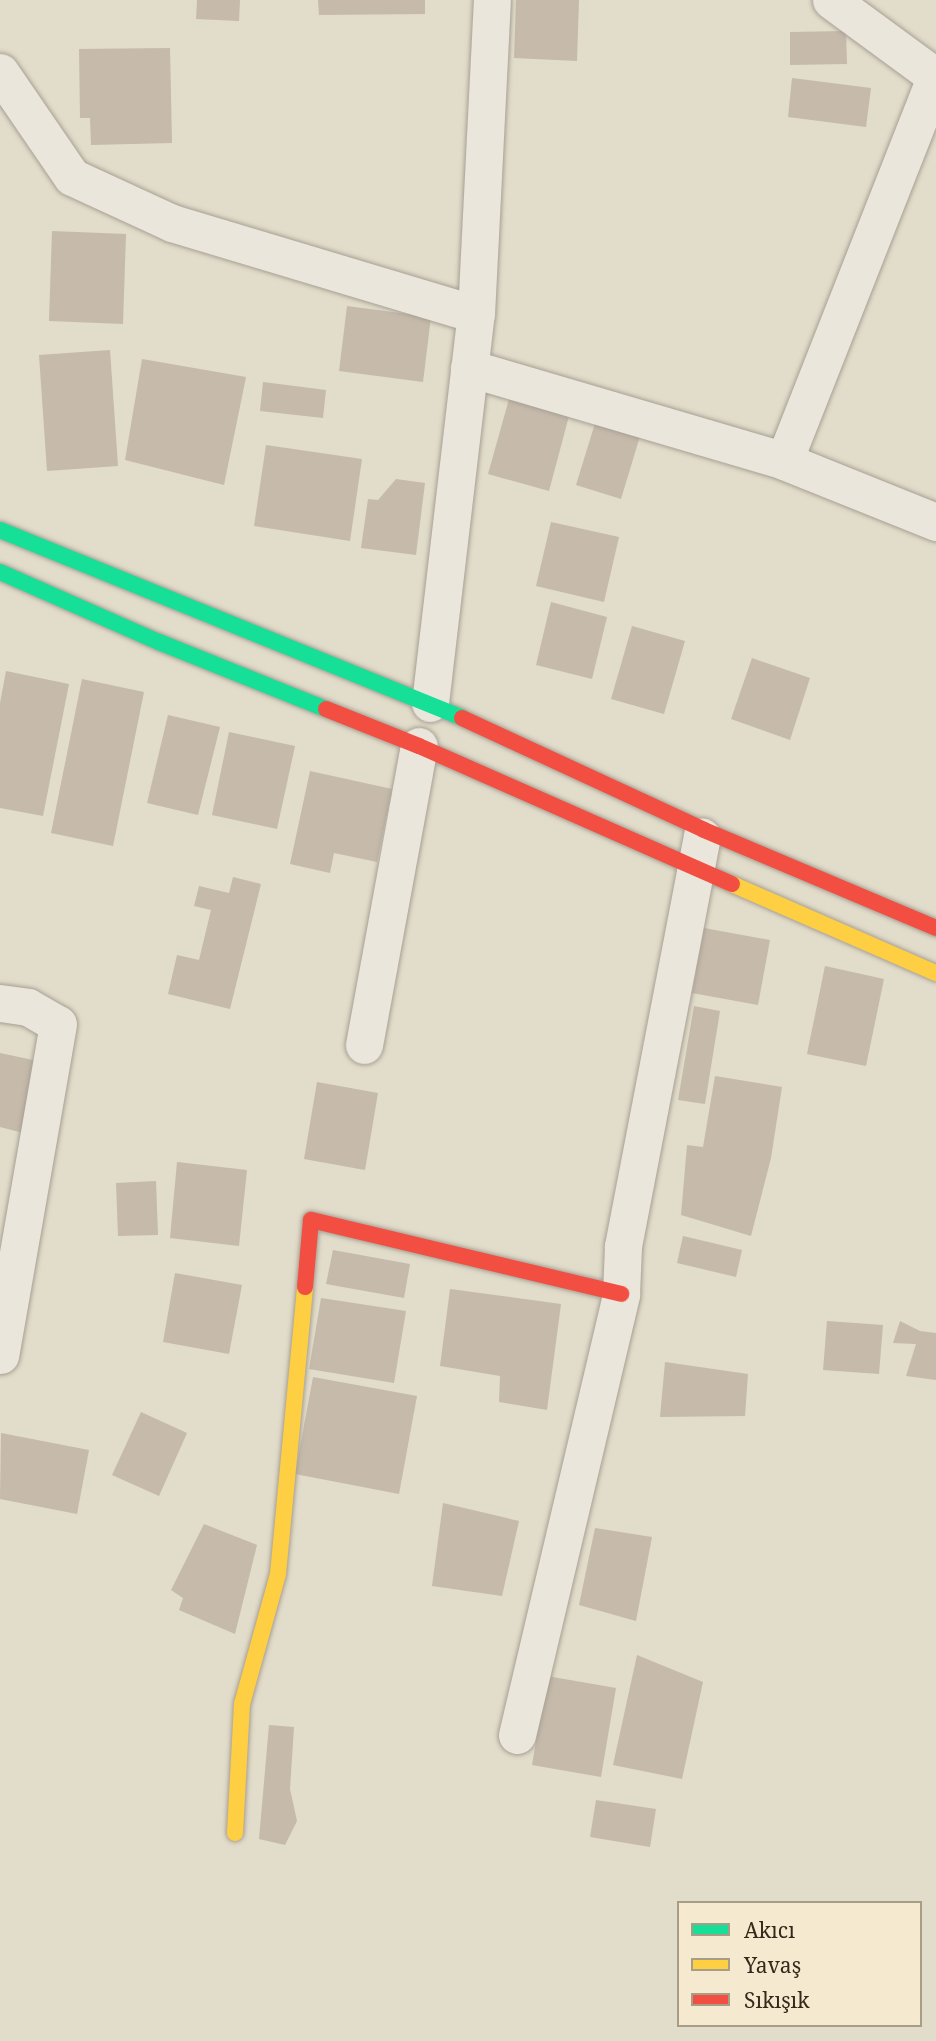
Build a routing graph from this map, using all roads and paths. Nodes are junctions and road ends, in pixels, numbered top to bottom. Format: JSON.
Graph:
{"nodes":[{"id":1,"x":492,"y":0,"type":"edge"},
{"id":2,"x":831,"y":0,"type":"edge"},
{"id":3,"x":0,"y":72,"type":"edge"},
{"id":4,"x":936,"y":77,"type":"edge"},
{"id":5,"x":476,"y":314,"type":"junction"},
{"id":6,"x":469,"y":368,"type":"junction"},
{"id":7,"x":784,"y":461,"type":"junction"},
{"id":8,"x":936,"y":522,"type":"edge"},
{"id":9,"x":0,"y":530,"type":"edge"},
{"id":10,"x":0,"y":572,"type":"edge"},
{"id":11,"x":430,"y":703,"type":"junction"},
{"id":12,"x":419,"y":746,"type":"junction"},
{"id":13,"x":704,"y":830,"type":"junction"},
{"id":14,"x":694,"y":869,"type":"junction"},
{"id":15,"x":936,"y":928,"type":"edge"},
{"id":16,"x":936,"y":973,"type":"edge"},
{"id":17,"x":0,"y":1003,"type":"edge"},
{"id":18,"x":363,"y":1045,"type":"dead end"},
{"id":19,"x":621,"y":1294,"type":"junction"},
{"id":20,"x":0,"y":1355,"type":"edge"},
{"id":21,"x":517,"y":1735,"type":"dead end"},
{"id":22,"x":235,"y":1833,"type":"dead end"}],
"edges":[{"from":1,"to":5,"type":"street"},
{"from":2,"to":4,"type":"street"},
{"from":3,"to":5,"type":"street"},
{"from":4,"to":7,"type":"street"},
{"from":5,"to":6,"type":"street"},
{"from":6,"to":7,"type":"street"},
{"from":6,"to":11,"type":"street"},
{"from":7,"to":8,"type":"street"},
{"from":9,"to":11,"type":"main road"},
{"from":10,"to":12,"type":"main road"},
{"from":11,"to":13,"type":"main road"},
{"from":12,"to":14,"type":"main road"},
{"from":12,"to":18,"type":"street"},
{"from":13,"to":14,"type":"street"},
{"from":13,"to":15,"type":"main road"},
{"from":14,"to":16,"type":"main road"},
{"from":14,"to":19,"type":"street"},
{"from":17,"to":20,"type":"street"},
{"from":19,"to":21,"type":"street"},
{"from":19,"to":22,"type":"main road"}]}
